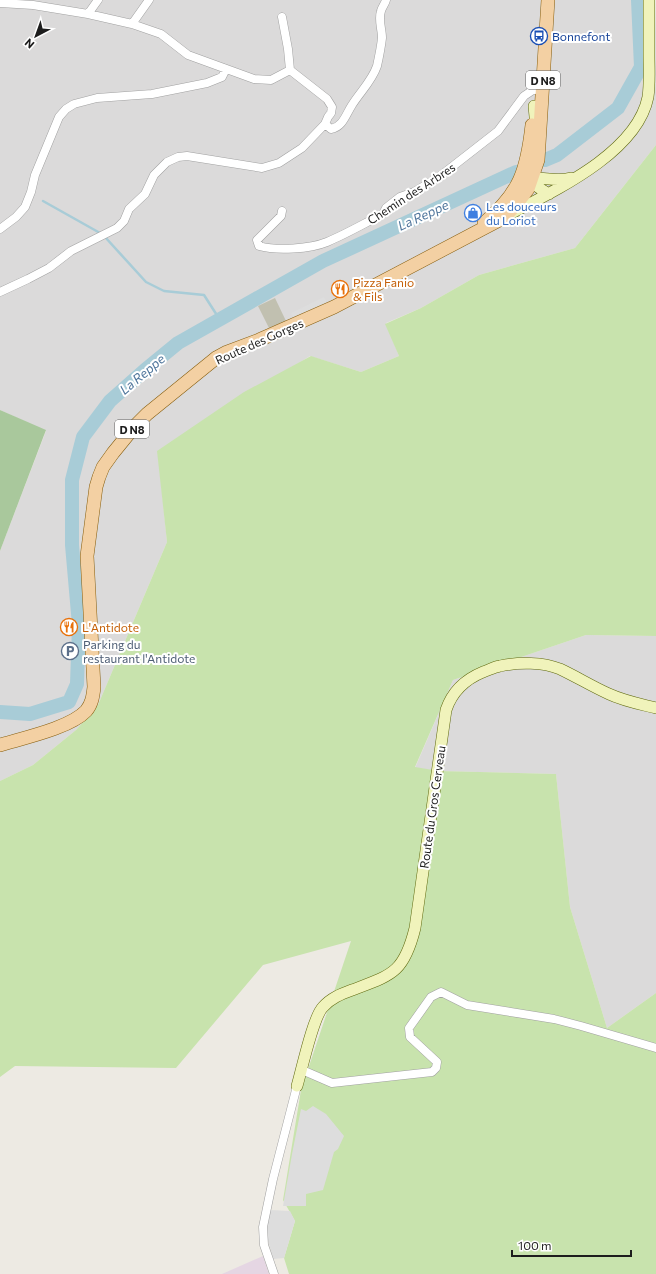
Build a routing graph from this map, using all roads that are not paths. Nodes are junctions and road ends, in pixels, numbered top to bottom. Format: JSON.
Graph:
{"nodes":[{"id":1,"x":98,"y":0,"type":"edge"},
{"id":2,"x":149,"y":0,"type":"edge"},
{"id":3,"x":386,"y":0,"type":"edge"},
{"id":4,"x":541,"y":0,"type":"edge"},
{"id":5,"x":548,"y":0,"type":"edge"},
{"id":6,"x":649,"y":0,"type":"edge"},
{"id":7,"x":0,"y":3,"type":"edge"},
{"id":8,"x":88,"y":14,"type":"junction"},
{"id":9,"x":282,"y":17,"type":"dead end"},
{"id":10,"x":132,"y":24,"type":"junction"},
{"id":11,"x":226,"y":69,"type":"junction"},
{"id":12,"x":290,"y":70,"type":"junction"},
{"id":13,"x":535,"y":90,"type":"junction"},
{"id":14,"x":326,"y":124,"type":"junction"},
{"id":15,"x":538,"y":160,"type":"junction"},
{"id":16,"x":579,"y":176,"type":"junction"},
{"id":17,"x":528,"y":179,"type":"junction"},
{"id":18,"x":550,"y":180,"type":"junction"},
{"id":19,"x":549,"y":194,"type":"junction"},
{"id":20,"x":282,"y":211,"type":"dead end"},
{"id":21,"x":505,"y":217,"type":"junction"},
{"id":22,"x":0,"y":229,"type":"edge"},
{"id":23,"x":466,"y":236,"type":"junction"},
{"id":24,"x":0,"y":292,"type":"edge"},
{"id":25,"x":656,"y":708,"type":"edge"},
{"id":26,"x":0,"y":745,"type":"edge"},
{"id":27,"x":656,"y":1048,"type":"edge"},
{"id":28,"x":302,"y":1070,"type":"junction"},
{"id":29,"x":298,"y":1086,"type":"joint"},
{"id":30,"x":274,"y":1274,"type":"edge"}],
"edges":[{"from":1,"to":8,"type":"street"},
{"from":2,"to":10,"type":"street"},
{"from":3,"to":14,"type":"street"},
{"from":4,"to":13,"type":"main road","name":"Route des Gorges","number":"D N8"},
{"from":5,"to":15,"type":"main road","name":"Route des Gorges","number":"D N8"},
{"from":6,"to":16,"type":"street"},
{"from":7,"to":8,"type":"street"},
{"from":8,"to":10,"type":"street"},
{"from":9,"to":12,"type":"street"},
{"from":10,"to":11,"type":"street"},
{"from":11,"to":12,"type":"street"},
{"from":11,"to":22,"type":"street"},
{"from":12,"to":14,"type":"street"},
{"from":13,"to":17,"type":"main road","name":"Route des Gorges","number":"D N8"},
{"from":13,"to":20,"type":"street","name":"Chemin des Arbres"},
{"from":14,"to":24,"type":"street"},
{"from":15,"to":17,"type":"main road","name":"Route des Gorges","number":"D N8"},
{"from":15,"to":18,"type":"street"},
{"from":16,"to":18,"type":"street"},
{"from":16,"to":19,"type":"street"},
{"from":17,"to":18,"type":"street"},
{"from":17,"to":19,"type":"street"},
{"from":17,"to":21,"type":"main road","name":"Route des Gorges","number":"D N8"},
{"from":17,"to":23,"type":"main road","name":"Route des Gorges","number":"D N8"},
{"from":19,"to":21,"type":"street"},
{"from":21,"to":23,"type":"main road","name":"Route des Gorges","number":"D N8"},
{"from":23,"to":26,"type":"main road","name":"Route des Gorges","number":"D N8"},
{"from":25,"to":28,"type":"street","name":"Route du Gros Cerveau"},
{"from":27,"to":28,"type":"street"},
{"from":28,"to":29,"type":"street","name":"Route du Gros Cerveau"},
{"from":29,"to":30,"type":"street"}]}
